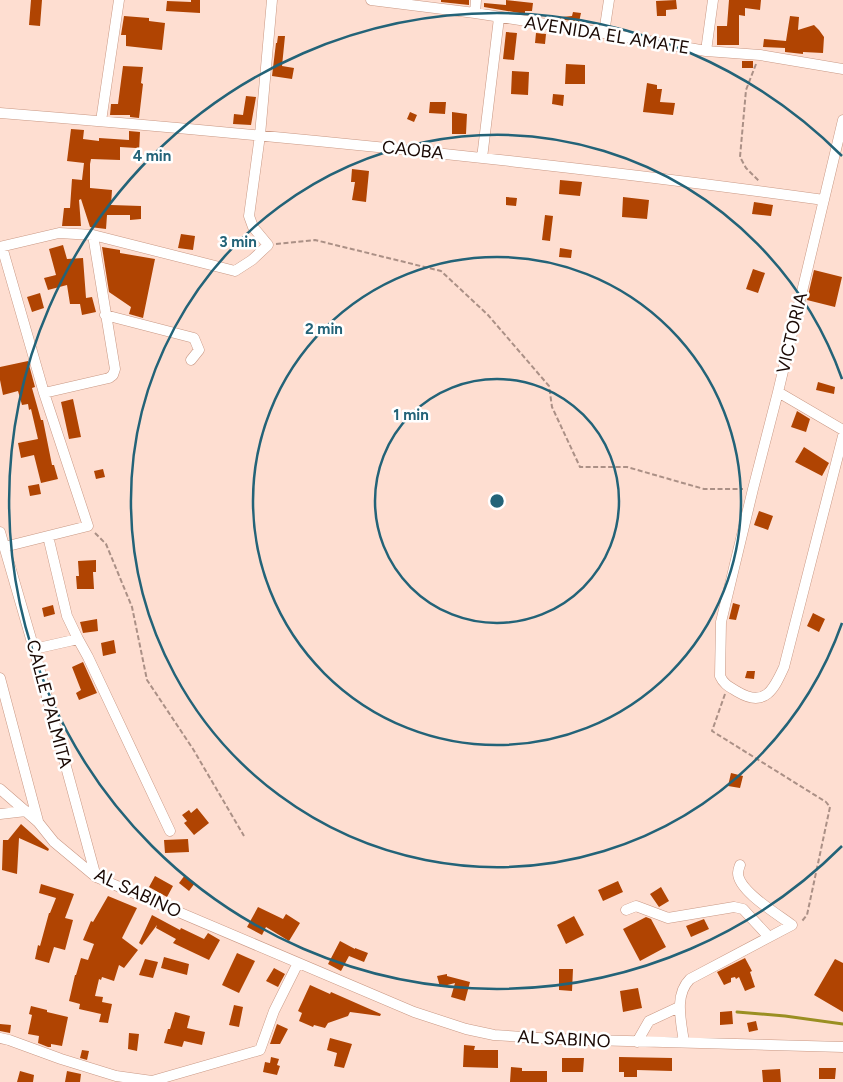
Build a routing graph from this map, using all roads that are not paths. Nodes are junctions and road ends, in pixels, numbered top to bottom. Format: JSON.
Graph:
{"nodes":[{"id":1,"x":118,"y":0,"type":"edge"},
{"id":2,"x":272,"y":0,"type":"edge"},
{"id":3,"x":371,"y":0,"type":"edge"},
{"id":4,"x":476,"y":0,"type":"edge"},
{"id":5,"x":609,"y":0,"type":"edge"},
{"id":6,"x":713,"y":0,"type":"edge"},
{"id":7,"x":475,"y":13,"type":"junction"},
{"id":8,"x":500,"y":18,"type":"junction"},
{"id":9,"x":604,"y":33,"type":"junction"},
{"id":10,"x":706,"y":51,"type":"junction"},
{"id":11,"x":843,"y":69,"type":"edge"},
{"id":12,"x":0,"y":113,"type":"edge"},
{"id":13,"x":843,"y":120,"type":"edge"},
{"id":14,"x":100,"y":121,"type":"junction"},
{"id":15,"x":260,"y":135,"type":"junction"},
{"id":16,"x":482,"y":158,"type":"junction"},
{"id":17,"x":824,"y":200,"type":"junction"},
{"id":18,"x":93,"y":235,"type":"junction"},
{"id":19,"x":1,"y":247,"type":"edge"},
{"id":20,"x":105,"y":314,"type":"junction"},
{"id":21,"x":191,"y":360,"type":"dead end"},
{"id":22,"x":778,"y":392,"type":"junction"},
{"id":23,"x":44,"y":393,"type":"junction"},
{"id":24,"x":843,"y":430,"type":"edge"},
{"id":25,"x":843,"y":436,"type":"edge"},
{"id":26,"x":0,"y":532,"type":"edge"},
{"id":27,"x":48,"y":536,"type":"junction"},
{"id":28,"x":4,"y":547,"type":"junction"},
{"id":29,"x":78,"y":639,"type":"junction"},
{"id":30,"x":34,"y":649,"type":"junction"},
{"id":31,"x":0,"y":678,"type":"edge"},
{"id":32,"x":0,"y":789,"type":"edge"},
{"id":33,"x":26,"y":811,"type":"junction"},
{"id":34,"x":0,"y":814,"type":"edge"},
{"id":35,"x":38,"y":822,"type":"junction"},
{"id":36,"x":170,"y":831,"type":"dead end"},
{"id":37,"x":740,"y":865,"type":"dead end"},
{"id":38,"x":96,"y":877,"type":"junction"},
{"id":39,"x":626,"y":910,"type":"dead end"},
{"id":40,"x":769,"y":937,"type":"junction"},
{"id":41,"x":298,"y":963,"type":"junction"},
{"id":42,"x":679,"y":1007,"type":"junction"},
{"id":43,"x":0,"y":1038,"type":"edge"},
{"id":44,"x":637,"y":1042,"type":"junction"},
{"id":45,"x":684,"y":1042,"type":"junction"},
{"id":46,"x":843,"y":1047,"type":"edge"}],
"edges":[{"from":1,"to":14,"type":"street"},
{"from":2,"to":15,"type":"street"},
{"from":3,"to":7,"type":"street","name":"AVENIDA EL AMATE"},
{"from":4,"to":7,"type":"street"},
{"from":5,"to":9,"type":"street"},
{"from":6,"to":10,"type":"street"},
{"from":7,"to":8,"type":"street","name":"AVENIDA EL AMATE"},
{"from":8,"to":9,"type":"street","name":"AVENIDA EL AMATE"},
{"from":8,"to":16,"type":"street"},
{"from":9,"to":10,"type":"street","name":"AVENIDA EL AMATE"},
{"from":10,"to":11,"type":"street","name":"AVENIDA EL AMATE"},
{"from":12,"to":14,"type":"street","name":"CAOBA"},
{"from":13,"to":17,"type":"street","name":"VICTORIA"},
{"from":14,"to":15,"type":"street","name":"CAOBA"},
{"from":15,"to":16,"type":"street","name":"CAOBA"},
{"from":15,"to":18,"type":"street"},
{"from":16,"to":17,"type":"street","name":"CAOBA"},
{"from":17,"to":22,"type":"street","name":"VICTORIA"},
{"from":18,"to":19,"type":"street"},
{"from":18,"to":20,"type":"street"},
{"from":19,"to":23,"type":"street"},
{"from":20,"to":21,"type":"street"},
{"from":20,"to":23,"type":"street"},
{"from":22,"to":24,"type":"street","name":"VICTORIA"},
{"from":22,"to":25,"type":"street"},
{"from":23,"to":27,"type":"street"},
{"from":26,"to":28,"type":"street","name":"CALLE PALMITA"},
{"from":27,"to":28,"type":"street"},
{"from":27,"to":29,"type":"street"},
{"from":28,"to":30,"type":"street","name":"CALLE PALMITA"},
{"from":29,"to":30,"type":"street"},
{"from":29,"to":36,"type":"street"},
{"from":30,"to":38,"type":"street","name":"CALLE PALMITA"},
{"from":31,"to":35,"type":"street"},
{"from":32,"to":33,"type":"street","name":"AL SABINO"},
{"from":33,"to":34,"type":"street"},
{"from":33,"to":35,"type":"street","name":"AL SABINO"},
{"from":35,"to":38,"type":"street","name":"AL SABINO"},
{"from":37,"to":40,"type":"street"},
{"from":38,"to":41,"type":"street","name":"AL SABINO"},
{"from":39,"to":40,"type":"street"},
{"from":40,"to":42,"type":"street"},
{"from":41,"to":43,"type":"street"},
{"from":41,"to":44,"type":"street","name":"AL SABINO"},
{"from":42,"to":44,"type":"street"},
{"from":42,"to":45,"type":"street"},
{"from":44,"to":45,"type":"street","name":"AL SABINO"},
{"from":45,"to":46,"type":"street","name":"AL SABINO"}]}
